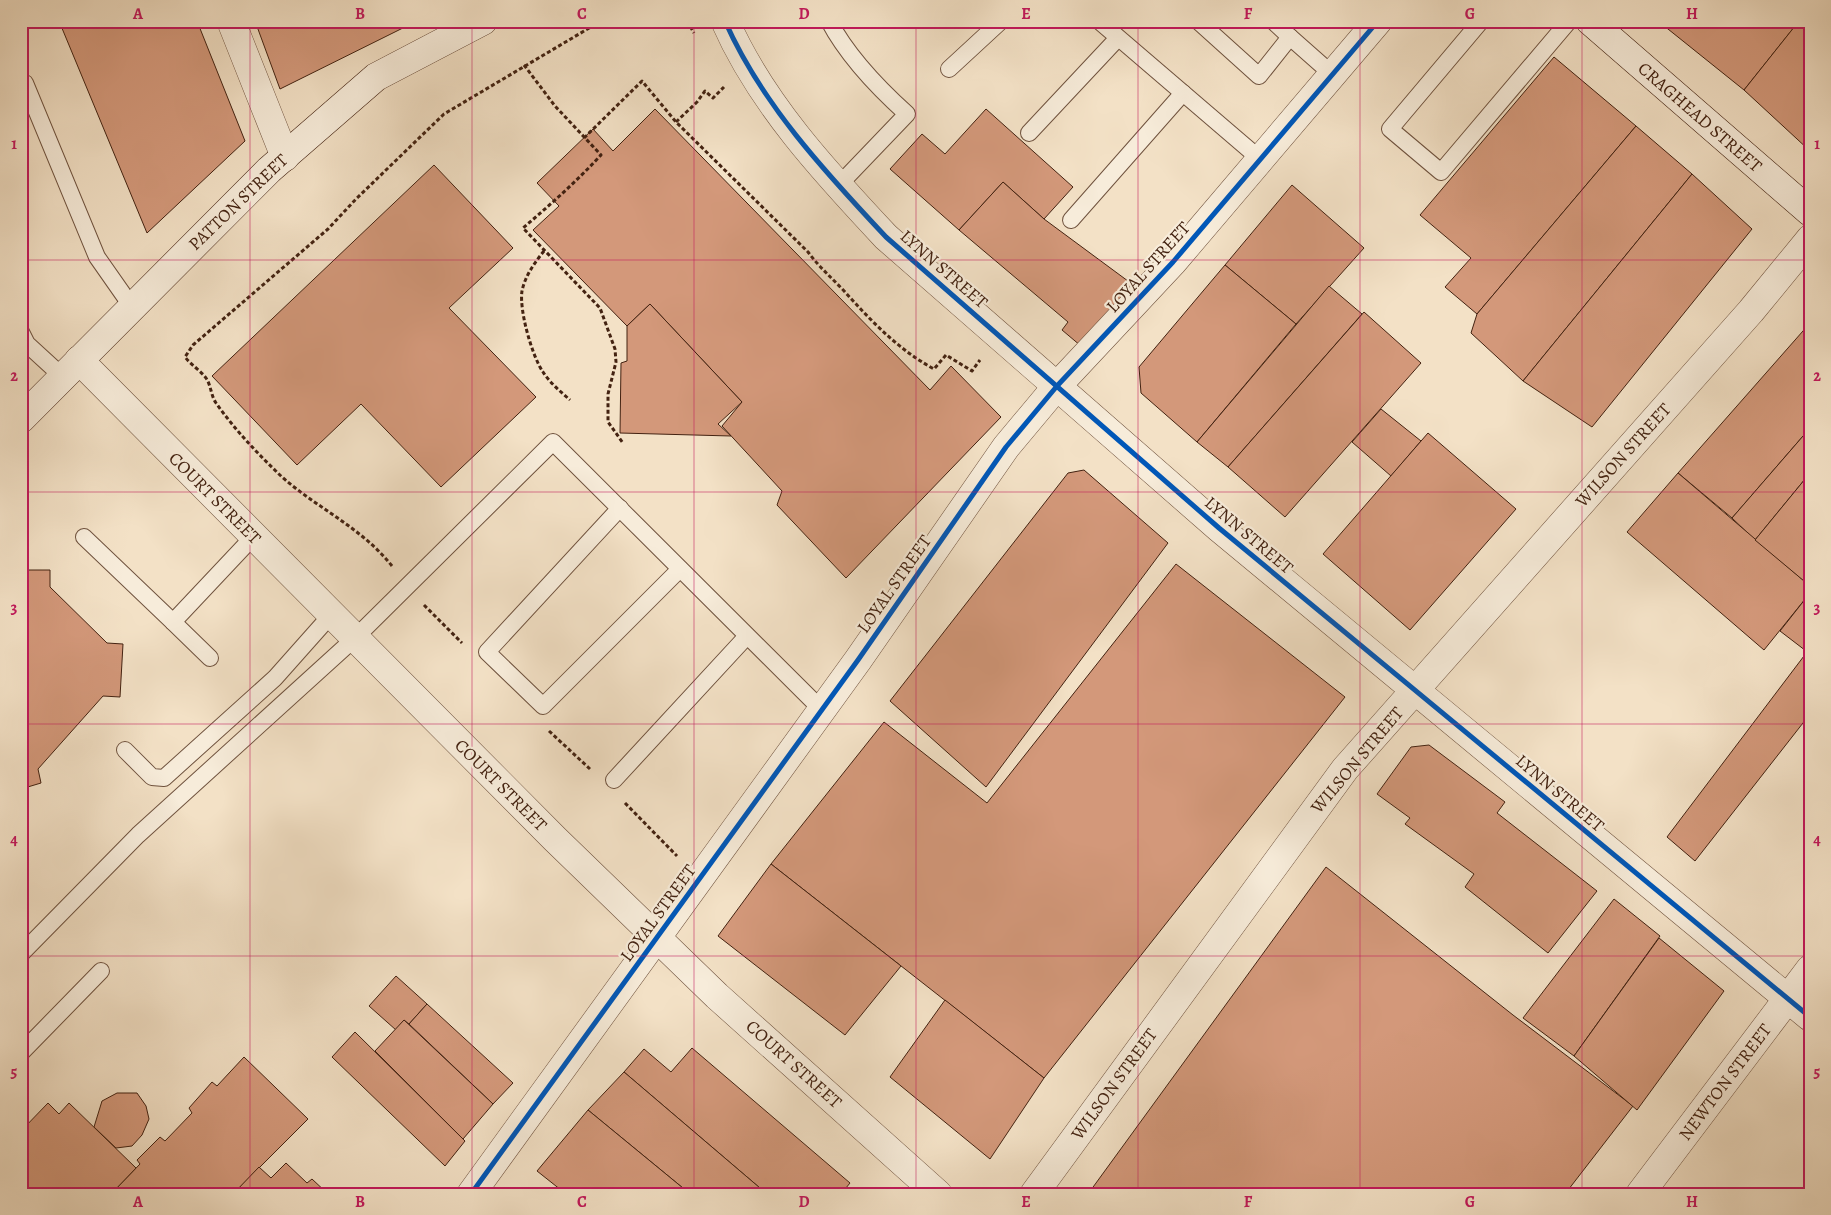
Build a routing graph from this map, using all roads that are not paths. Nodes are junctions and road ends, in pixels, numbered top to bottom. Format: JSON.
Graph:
{"nodes":[{"id":1,"x":231,"y":21,"type":"edge"},
{"id":2,"x":483,"y":21,"type":"edge"},
{"id":3,"x":725,"y":21,"type":"edge"},
{"id":4,"x":829,"y":21,"type":"edge"},
{"id":5,"x":1000,"y":21,"type":"edge"},
{"id":6,"x":1099,"y":21,"type":"edge"},
{"id":7,"x":1198,"y":21,"type":"edge"},
{"id":8,"x":1273,"y":21,"type":"edge"},
{"id":9,"x":1378,"y":21,"type":"edge"},
{"id":10,"x":1481,"y":21,"type":"edge"},
{"id":11,"x":1569,"y":21,"type":"edge"},
{"id":12,"x":1590,"y":21,"type":"edge"},
{"id":13,"x":1290,"y":37,"type":"junction"},
{"id":14,"x":1118,"y":38,"type":"junction"},
{"id":15,"x":949,"y":69,"type":"dead end"},
{"id":16,"x":1333,"y":74,"type":"junction"},
{"id":17,"x":25,"y":82,"type":"dead end"},
{"id":18,"x":1183,"y":93,"type":"junction"},
{"id":19,"x":1030,"y":133,"type":"dead end"},
{"id":20,"x":285,"y":156,"type":"junction"},
{"id":21,"x":1260,"y":159,"type":"junction"},
{"id":22,"x":838,"y":186,"type":"junction"},
{"id":23,"x":1810,"y":212,"type":"edge"},
{"id":24,"x":1071,"y":220,"type":"dead end"},
{"id":25,"x":1810,"y":239,"type":"edge"},
{"id":26,"x":132,"y":307,"type":"junction"},
{"id":27,"x":21,"y":332,"type":"edge"},
{"id":28,"x":71,"y":368,"type":"junction"},
{"id":29,"x":1058,"y":386,"type":"junction"},
{"id":30,"x":21,"y":419,"type":"edge"},
{"id":31,"x":620,"y":508,"type":"junction"},
{"id":32,"x":254,"y":536,"type":"junction"},
{"id":33,"x":84,"y":537,"type":"dead end"},
{"id":34,"x":680,"y":568,"type":"junction"},
{"id":35,"x":331,"y":615,"type":"junction"},
{"id":36,"x":173,"y":622,"type":"junction"},
{"id":37,"x":747,"y":636,"type":"junction"},
{"id":38,"x":355,"y":638,"type":"junction"},
{"id":39,"x":210,"y":658,"type":"dead end"},
{"id":40,"x":1415,"y":691,"type":"junction"},
{"id":41,"x":822,"y":710,"type":"junction"},
{"id":42,"x":125,"y":750,"type":"dead end"},
{"id":43,"x":614,"y":780,"type":"dead end"},
{"id":44,"x":657,"y":938,"type":"junction"},
{"id":45,"x":21,"y":954,"type":"edge"},
{"id":46,"x":1810,"y":970,"type":"edge"},
{"id":47,"x":101,"y":971,"type":"dead end"},
{"id":48,"x":1787,"y":999,"type":"junction"},
{"id":49,"x":1810,"y":1017,"type":"edge"},
{"id":50,"x":21,"y":1053,"type":"edge"},
{"id":51,"x":471,"y":1194,"type":"edge"},
{"id":52,"x":938,"y":1194,"type":"edge"},
{"id":53,"x":1034,"y":1194,"type":"edge"},
{"id":54,"x":1640,"y":1194,"type":"edge"}],
"edges":[{"from":1,"to":20,"type":"street"},
{"from":2,"to":20,"type":"street","name":"PATTON STREET"},
{"from":3,"to":22,"type":"street","name":"LYNN STREET"},
{"from":4,"to":22,"type":"lane"},
{"from":5,"to":15,"type":"lane"},
{"from":6,"to":14,"type":"lane"},
{"from":7,"to":13,"type":"lane"},
{"from":8,"to":13,"type":"lane"},
{"from":9,"to":16,"type":"street","name":"LOYAL STREET"},
{"from":10,"to":11,"type":"lane"},
{"from":12,"to":23,"type":"street","name":"CRAGHEAD STREET"},
{"from":13,"to":16,"type":"lane"},
{"from":14,"to":18,"type":"lane"},
{"from":14,"to":19,"type":"lane"},
{"from":16,"to":21,"type":"street","name":"LOYAL STREET"},
{"from":17,"to":26,"type":"lane"},
{"from":18,"to":21,"type":"lane"},
{"from":18,"to":24,"type":"lane"},
{"from":20,"to":26,"type":"street","name":"PATTON STREET"},
{"from":21,"to":29,"type":"street","name":"LOYAL STREET"},
{"from":22,"to":29,"type":"street","name":"LYNN STREET"},
{"from":25,"to":40,"type":"street","name":"WILSON STREET"},
{"from":26,"to":28,"type":"street","name":"PATTON STREET"},
{"from":27,"to":28,"type":"lane"},
{"from":28,"to":30,"type":"street","name":"PATTON STREET"},
{"from":28,"to":32,"type":"street","name":"COURT STREET"},
{"from":29,"to":40,"type":"street","name":"LYNN STREET"},
{"from":29,"to":41,"type":"street","name":"LOYAL STREET"},
{"from":31,"to":34,"type":"lane"},
{"from":31,"to":34,"type":"lane"},
{"from":31,"to":38,"type":"lane"},
{"from":32,"to":35,"type":"street","name":"COURT STREET"},
{"from":32,"to":36,"type":"lane"},
{"from":33,"to":36,"type":"lane"},
{"from":34,"to":37,"type":"lane"},
{"from":35,"to":38,"type":"street","name":"COURT STREET"},
{"from":35,"to":42,"type":"lane"},
{"from":36,"to":39,"type":"lane"},
{"from":37,"to":41,"type":"lane"},
{"from":37,"to":43,"type":"lane"},
{"from":38,"to":44,"type":"street","name":"COURT STREET"},
{"from":38,"to":45,"type":"lane"},
{"from":40,"to":48,"type":"street","name":"LYNN STREET"},
{"from":40,"to":53,"type":"street","name":"WILSON STREET"},
{"from":41,"to":44,"type":"street","name":"LOYAL STREET"},
{"from":44,"to":51,"type":"street","name":"LOYAL STREET"},
{"from":44,"to":52,"type":"street","name":"COURT STREET"},
{"from":46,"to":48,"type":"street","name":"NEWTON STREET"},
{"from":47,"to":50,"type":"lane"},
{"from":48,"to":49,"type":"street","name":"LYNN STREET"},
{"from":48,"to":54,"type":"street","name":"NEWTON STREET"}]}
